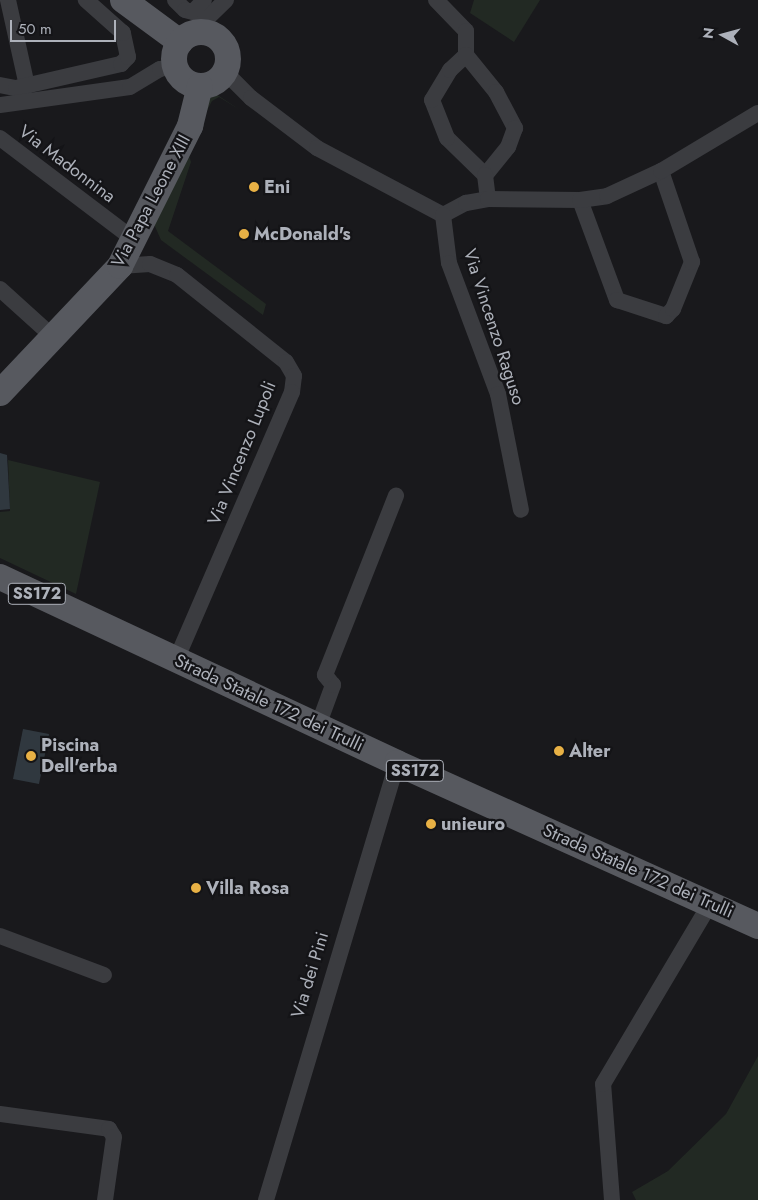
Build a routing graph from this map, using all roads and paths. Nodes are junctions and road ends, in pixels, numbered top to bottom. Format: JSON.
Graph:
{"nodes":[{"id":1,"x":7,"y":0,"type":"edge"},
{"id":2,"x":86,"y":0,"type":"edge"},
{"id":3,"x":123,"y":0,"type":"edge"},
{"id":4,"x":175,"y":0,"type":"edge"},
{"id":5,"x":204,"y":0,"type":"edge"},
{"id":6,"x":226,"y":0,"type":"edge"},
{"id":7,"x":436,"y":0,"type":"edge"},
{"id":8,"x":0,"y":1,"type":"edge"},
{"id":9,"x":183,"y":47,"type":"junction"},
{"id":10,"x":466,"y":55,"type":"junction"},
{"id":11,"x":226,"y":72,"type":"junction"},
{"id":12,"x":0,"y":86,"type":"edge"},
{"id":13,"x":27,"y":86,"type":"junction"},
{"id":14,"x":200,"y":86,"type":"junction"},
{"id":15,"x":0,"y":105,"type":"edge"},
{"id":16,"x":758,"y":113,"type":"edge"},
{"id":17,"x":0,"y":138,"type":"edge"},
{"id":18,"x":660,"y":171,"type":"junction"},
{"id":19,"x":486,"y":175,"type":"junction"},
{"id":20,"x":488,"y":199,"type":"junction"},
{"id":21,"x":580,"y":200,"type":"junction"},
{"id":22,"x":443,"y":215,"type":"junction"},
{"id":23,"x":133,"y":239,"type":"junction"},
{"id":24,"x":120,"y":266,"type":"junction"},
{"id":25,"x":0,"y":289,"type":"edge"},
{"id":26,"x":52,"y":336,"type":"junction"},
{"id":27,"x":0,"y":393,"type":"edge"},
{"id":28,"x":396,"y":496,"type":"dead end"},
{"id":29,"x":521,"y":510,"type":"dead end"},
{"id":30,"x":0,"y":577,"type":"edge"},
{"id":31,"x":176,"y":660,"type":"junction"},
{"id":32,"x":318,"y":726,"type":"junction"},
{"id":33,"x":397,"y":763,"type":"junction"},
{"id":34,"x":710,"y":904,"type":"junction"},
{"id":35,"x":758,"y":926,"type":"edge"},
{"id":36,"x":0,"y":936,"type":"edge"},
{"id":37,"x":104,"y":975,"type":"dead end"},
{"id":38,"x":0,"y":1114,"type":"edge"},
{"id":39,"x":105,"y":1200,"type":"edge"},
{"id":40,"x":266,"y":1200,"type":"edge"},
{"id":41,"x":612,"y":1200,"type":"edge"}],
"edges":[{"from":1,"to":8,"type":"street"},
{"from":1,"to":13,"type":"street"},
{"from":2,"to":13,"type":"street"},
{"from":3,"to":9,"type":"main road"},
{"from":4,"to":5,"type":"street"},
{"from":6,"to":9,"type":"street"},
{"from":7,"to":10,"type":"street"},
{"from":9,"to":11,"type":"main road"},
{"from":9,"to":14,"type":"main road"},
{"from":9,"to":15,"type":"street"},
{"from":10,"to":19,"type":"street"},
{"from":10,"to":19,"type":"street"},
{"from":11,"to":14,"type":"main road"},
{"from":11,"to":22,"type":"street"},
{"from":12,"to":13,"type":"street"},
{"from":14,"to":23,"type":"main road","name":"Via Papa Leone XIII"},
{"from":16,"to":18,"type":"street"},
{"from":17,"to":23,"type":"street","name":"Via Madonnina"},
{"from":18,"to":21,"type":"street"},
{"from":18,"to":21,"type":"street"},
{"from":19,"to":20,"type":"street"},
{"from":20,"to":21,"type":"street"},
{"from":20,"to":22,"type":"street"},
{"from":22,"to":29,"type":"street","name":"Via Vincenzo Raguso"},
{"from":23,"to":24,"type":"main road","name":"Via Papa Leone XIII"},
{"from":24,"to":26,"type":"main road","name":"Via Papa Leone XIII"},
{"from":24,"to":31,"type":"street","name":"Via Vincenzo Lupoli"},
{"from":25,"to":26,"type":"street"},
{"from":26,"to":27,"type":"main road","name":"Via Papa Leone XIII"},
{"from":28,"to":32,"type":"street"},
{"from":30,"to":31,"type":"main road","name":"Strada Statale 172 dei Trulli","number":"SS172"},
{"from":31,"to":32,"type":"main road","name":"Strada Statale 172 dei Trulli","number":"SS172"},
{"from":32,"to":33,"type":"main road","name":"Strada Statale 172 dei Trulli","number":"SS172"},
{"from":33,"to":34,"type":"main road","name":"Strada Statale 172 dei Trulli","number":"SS172"},
{"from":33,"to":40,"type":"street","name":"Via dei Pini"},
{"from":34,"to":35,"type":"main road","name":"Strada Statale 172 dei Trulli","number":"SS172"},
{"from":34,"to":41,"type":"street"},
{"from":36,"to":37,"type":"street"},
{"from":38,"to":39,"type":"street"}]}
